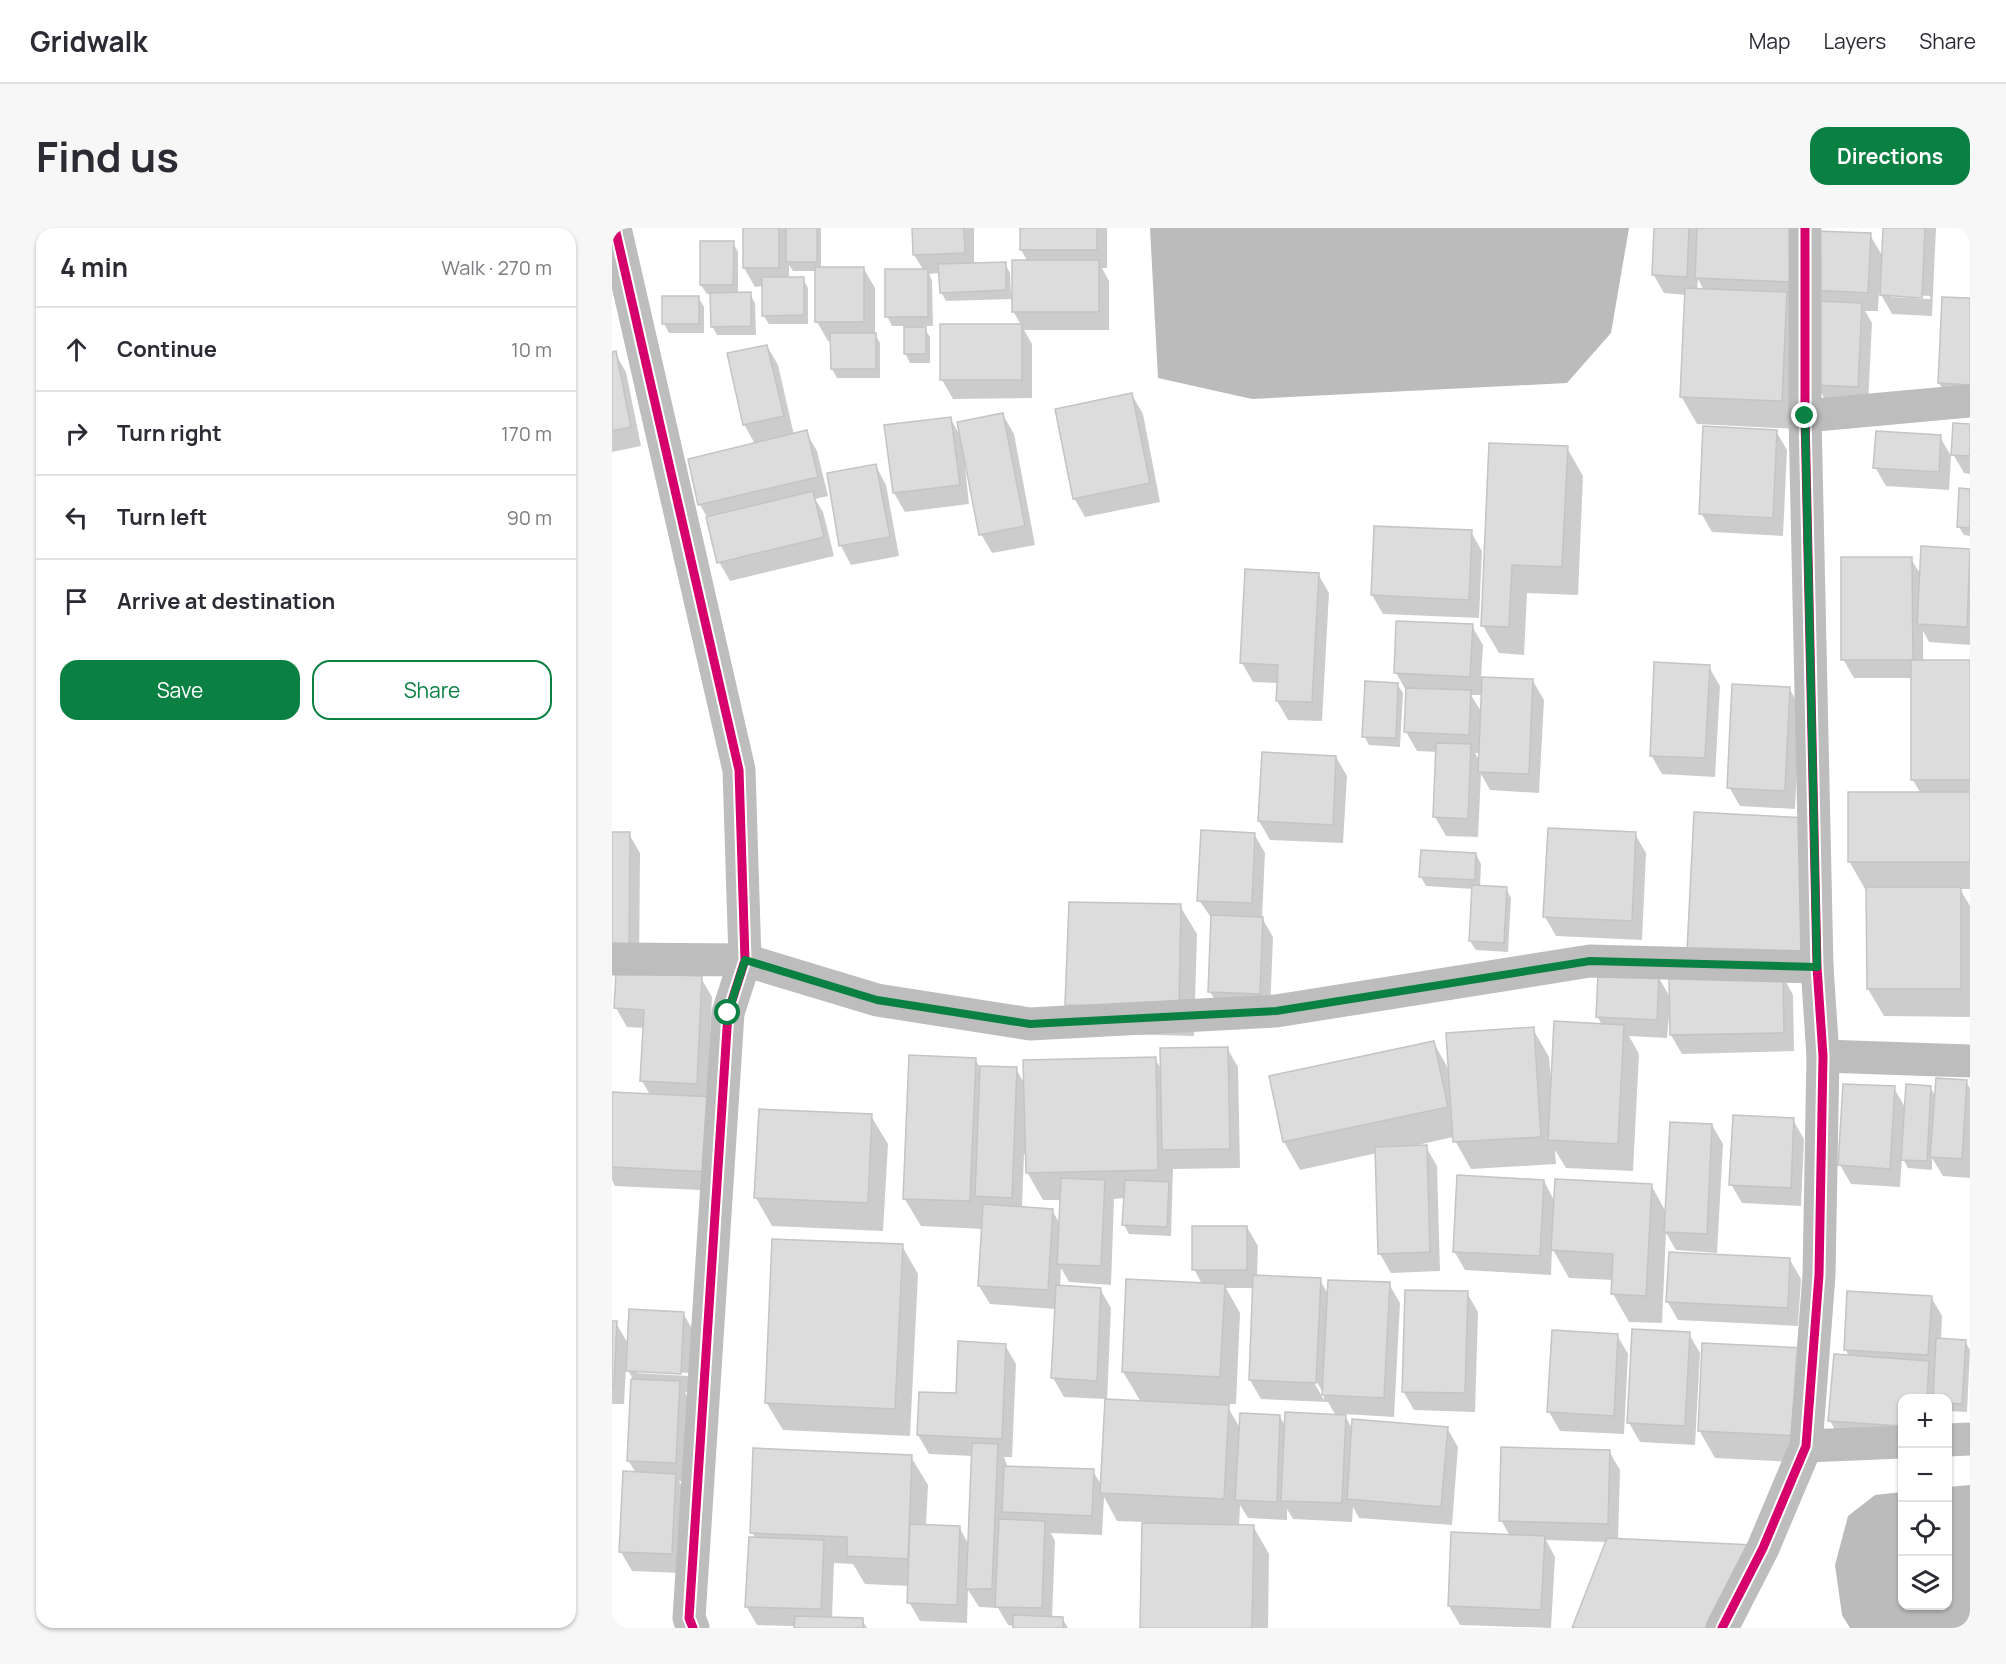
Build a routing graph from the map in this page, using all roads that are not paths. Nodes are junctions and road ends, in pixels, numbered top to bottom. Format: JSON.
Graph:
{"nodes":[{"id":1,"x":615,"y":228,"type":"edge"},
{"id":2,"x":1805,"y":228,"type":"edge"},
{"id":3,"x":1970,"y":401,"type":"edge"},
{"id":4,"x":1805,"y":416,"type":"junction"},
{"id":5,"x":612,"y":959,"type":"edge"},
{"id":6,"x":745,"y":960,"type":"junction"},
{"id":7,"x":1817,"y":967,"type":"junction"},
{"id":8,"x":1823,"y":1056,"type":"junction"},
{"id":9,"x":1970,"y":1061,"type":"edge"},
{"id":10,"x":1970,"y":1438,"type":"edge"},
{"id":11,"x":1952,"y":1440,"type":"edge"},
{"id":12,"x":1898,"y":1442,"type":"edge"},
{"id":13,"x":1806,"y":1446,"type":"junction"},
{"id":14,"x":693,"y":1628,"type":"edge"},
{"id":15,"x":1722,"y":1628,"type":"edge"}],
"edges":[{"from":1,"to":6,"type":"street"},
{"from":2,"to":4,"type":"street"},
{"from":3,"to":4,"type":"street"},
{"from":4,"to":7,"type":"street"},
{"from":5,"to":6,"type":"street"},
{"from":6,"to":7,"type":"street"},
{"from":6,"to":14,"type":"street"},
{"from":7,"to":8,"type":"street"},
{"from":8,"to":9,"type":"street"},
{"from":8,"to":13,"type":"street"},
{"from":10,"to":11,"type":"street"},
{"from":12,"to":13,"type":"street"},
{"from":13,"to":15,"type":"street"}]}
